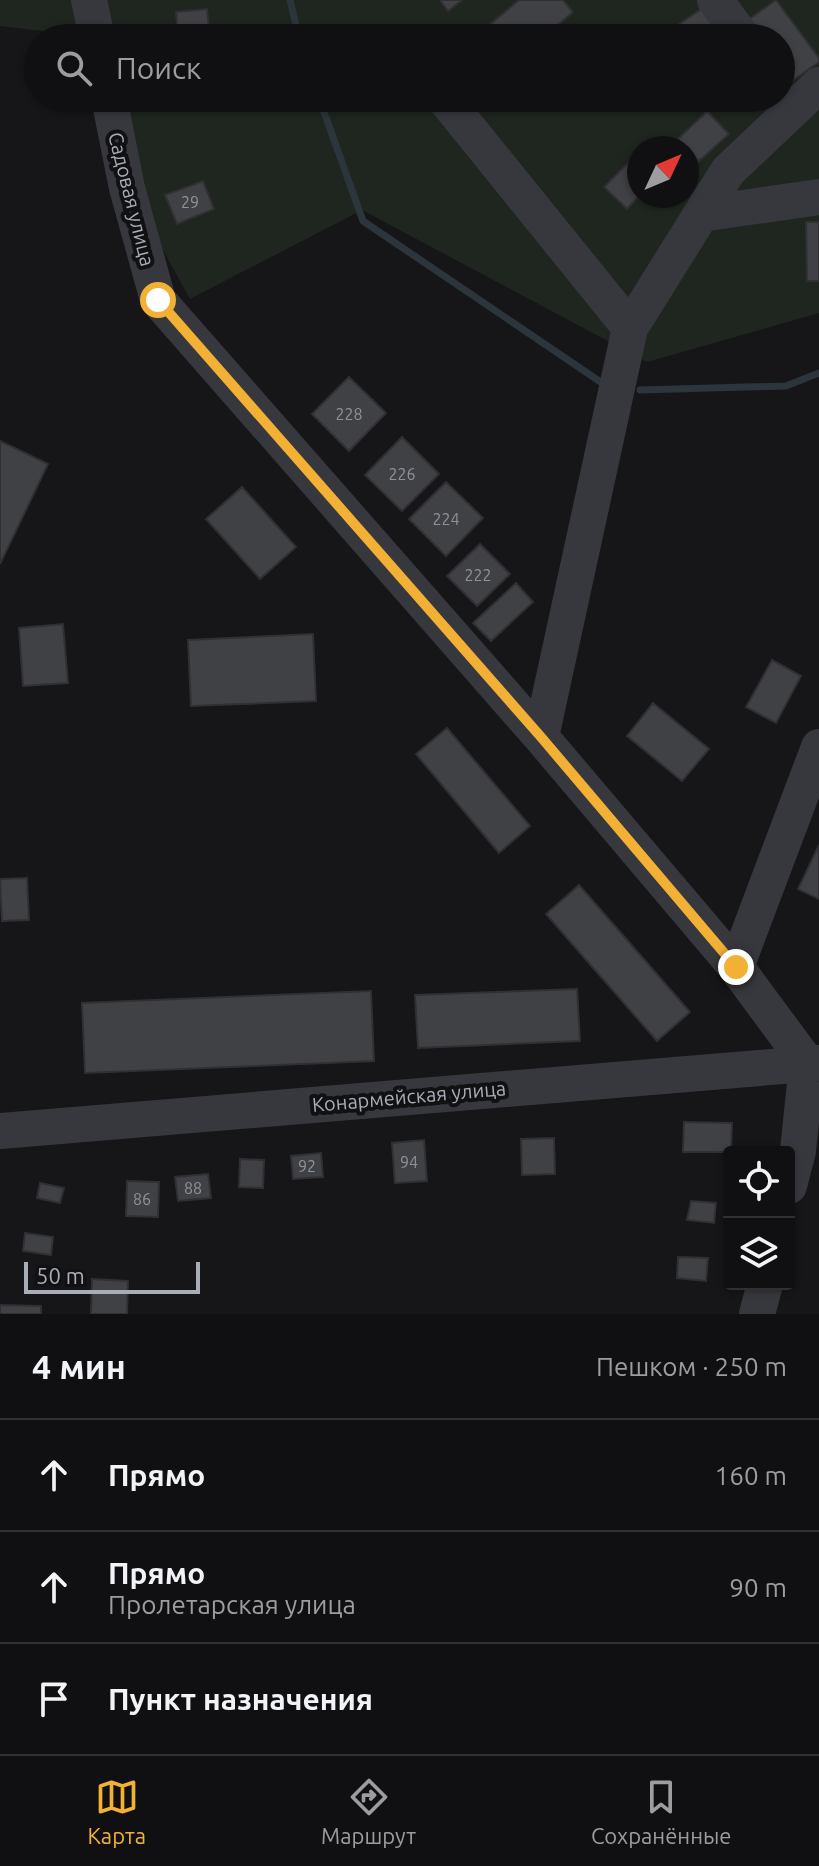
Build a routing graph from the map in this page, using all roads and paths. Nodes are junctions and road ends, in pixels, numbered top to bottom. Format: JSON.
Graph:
{"nodes":[{"id":1,"x":89,"y":0,"type":"edge"},
{"id":2,"x":715,"y":0,"type":"edge"},
{"id":3,"x":94,"y":24,"type":"edge"},
{"id":4,"x":733,"y":24,"type":"edge"},
{"id":5,"x":112,"y":112,"type":"edge"},
{"id":6,"x":455,"y":112,"type":"edge"},
{"id":7,"x":782,"y":112,"type":"edge"},
{"id":8,"x":819,"y":197,"type":"edge"},
{"id":9,"x":701,"y":214,"type":"junction"},
{"id":10,"x":630,"y":328,"type":"junction"},
{"id":11,"x":541,"y":737,"type":"junction"},
{"id":12,"x":819,"y":747,"type":"edge"},
{"id":13,"x":736,"y":967,"type":"junction"},
{"id":14,"x":815,"y":1058,"type":"edge"},
{"id":15,"x":0,"y":1131,"type":"edge"},
{"id":16,"x":795,"y":1163,"type":"edge"},
{"id":17,"x":763,"y":1290,"type":"edge"},
{"id":18,"x":757,"y":1314,"type":"edge"}],
"edges":[{"from":1,"to":3,"type":"street"},
{"from":2,"to":4,"type":"street"},
{"from":5,"to":11,"type":"street","name":"Садовая улица"},
{"from":6,"to":10,"type":"street"},
{"from":7,"to":9,"type":"street"},
{"from":8,"to":9,"type":"street"},
{"from":9,"to":10,"type":"street"},
{"from":10,"to":11,"type":"street"},
{"from":11,"to":13,"type":"street"},
{"from":12,"to":13,"type":"street"},
{"from":13,"to":14,"type":"street"},
{"from":14,"to":15,"type":"street","name":"Конармейская улица"},
{"from":14,"to":16,"type":"street"},
{"from":17,"to":18,"type":"street"}]}
